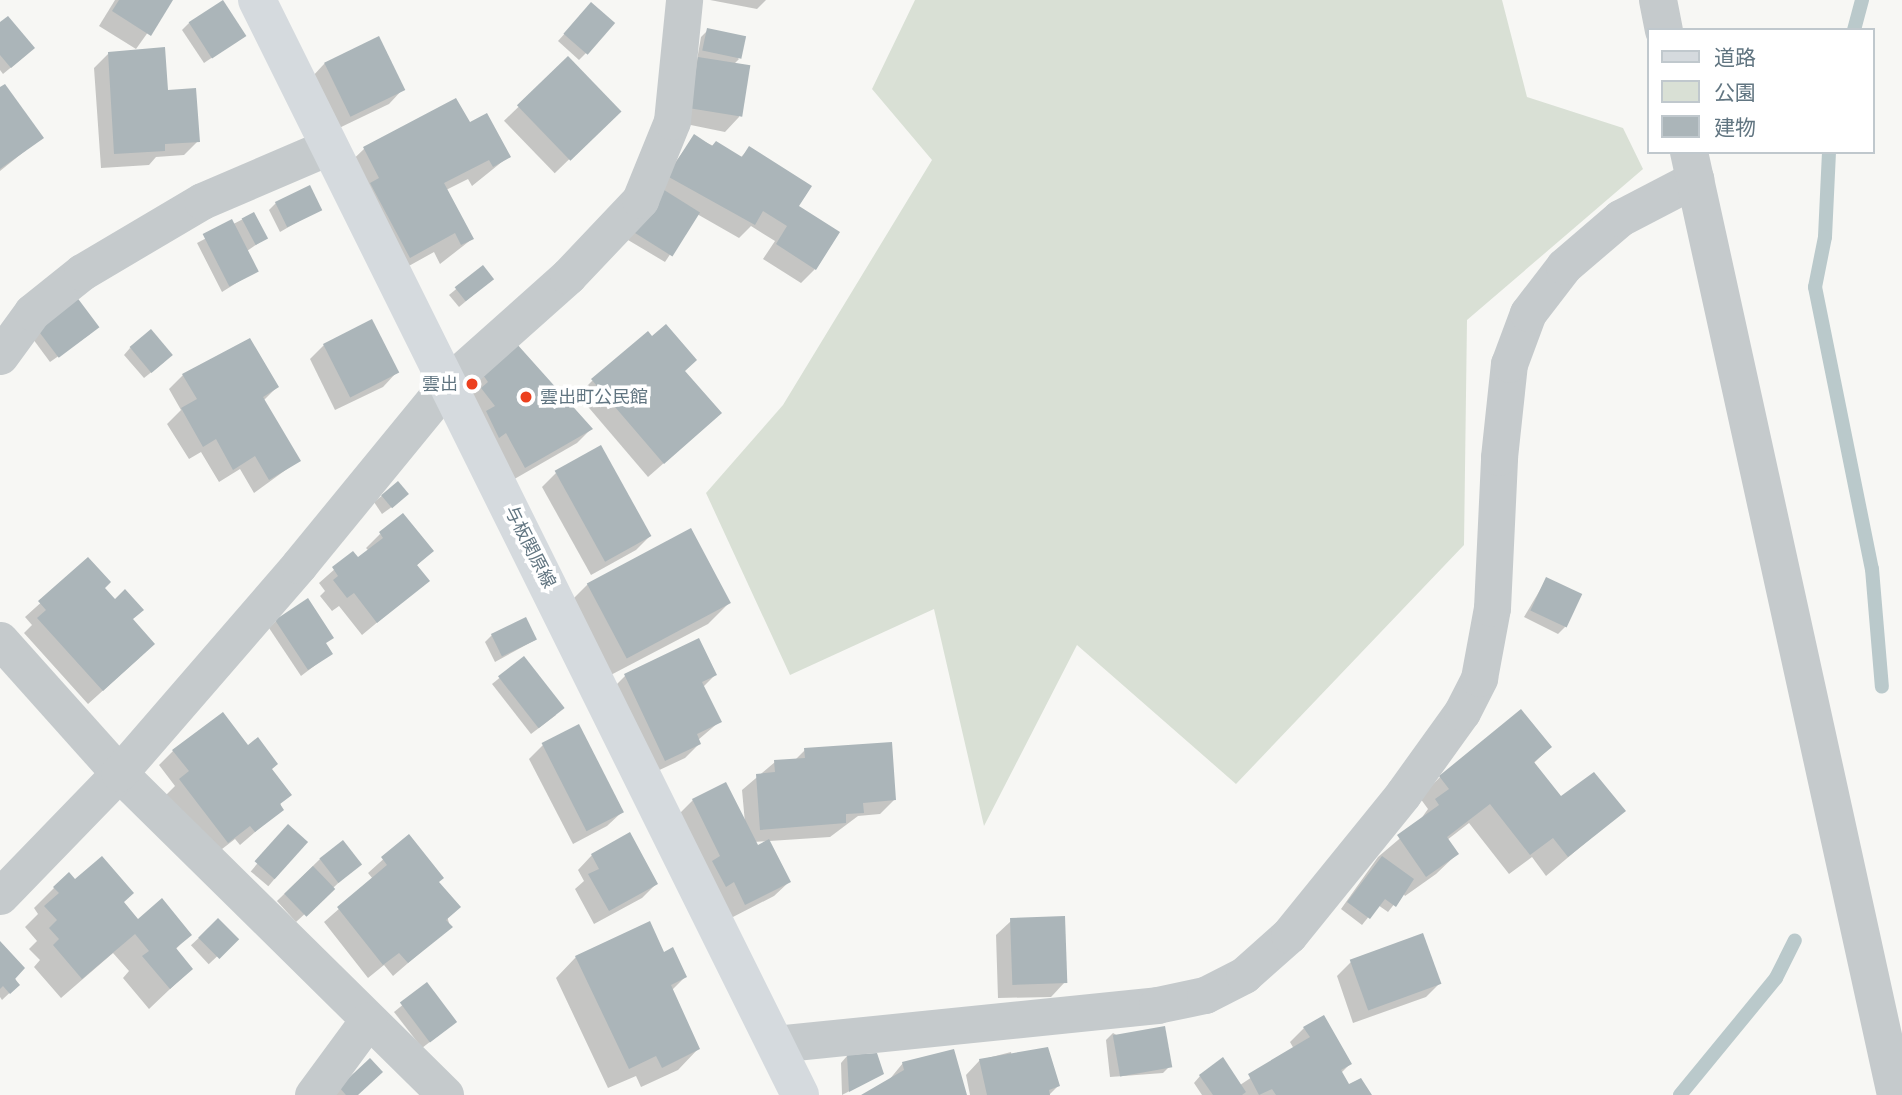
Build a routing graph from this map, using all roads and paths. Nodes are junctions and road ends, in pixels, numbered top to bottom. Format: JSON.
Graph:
{"nodes":[{"id":1,"x":257,"y":0,"type":"edge"},
{"id":2,"x":684,"y":0,"type":"edge"},
{"id":3,"x":1658,"y":0,"type":"edge"},
{"id":4,"x":1664,"y":28,"type":"edge"},
{"id":5,"x":328,"y":147,"type":"junction"},
{"id":6,"x":1692,"y":166,"type":"edge"},
{"id":7,"x":0,"y":356,"type":"edge"},
{"id":8,"x":448,"y":383,"type":"junction"},
{"id":9,"x":0,"y":640,"type":"edge"},
{"id":10,"x":119,"y":773,"type":"junction"},
{"id":11,"x":0,"y":896,"type":"edge"},
{"id":12,"x":368,"y":1020,"type":"junction"},
{"id":13,"x":775,"y":1044,"type":"junction"},
{"id":14,"x":313,"y":1095,"type":"edge"},
{"id":15,"x":445,"y":1095,"type":"edge"},
{"id":16,"x":800,"y":1095,"type":"edge"},
{"id":17,"x":1896,"y":1095,"type":"edge"}],
"edges":[{"from":1,"to":5,"type":"main road","name":"与板関原線"},
{"from":2,"to":8,"type":"street"},
{"from":3,"to":4,"type":"street"},
{"from":5,"to":7,"type":"street"},
{"from":5,"to":8,"type":"main road","name":"与板関原線"},
{"from":6,"to":13,"type":"street"},
{"from":6,"to":17,"type":"street"},
{"from":8,"to":10,"type":"street"},
{"from":8,"to":13,"type":"main road","name":"与板関原線"},
{"from":9,"to":10,"type":"street"},
{"from":10,"to":11,"type":"street"},
{"from":10,"to":12,"type":"street"},
{"from":12,"to":14,"type":"street"},
{"from":12,"to":15,"type":"street"},
{"from":13,"to":16,"type":"main road","name":"与板関原線"}]}
